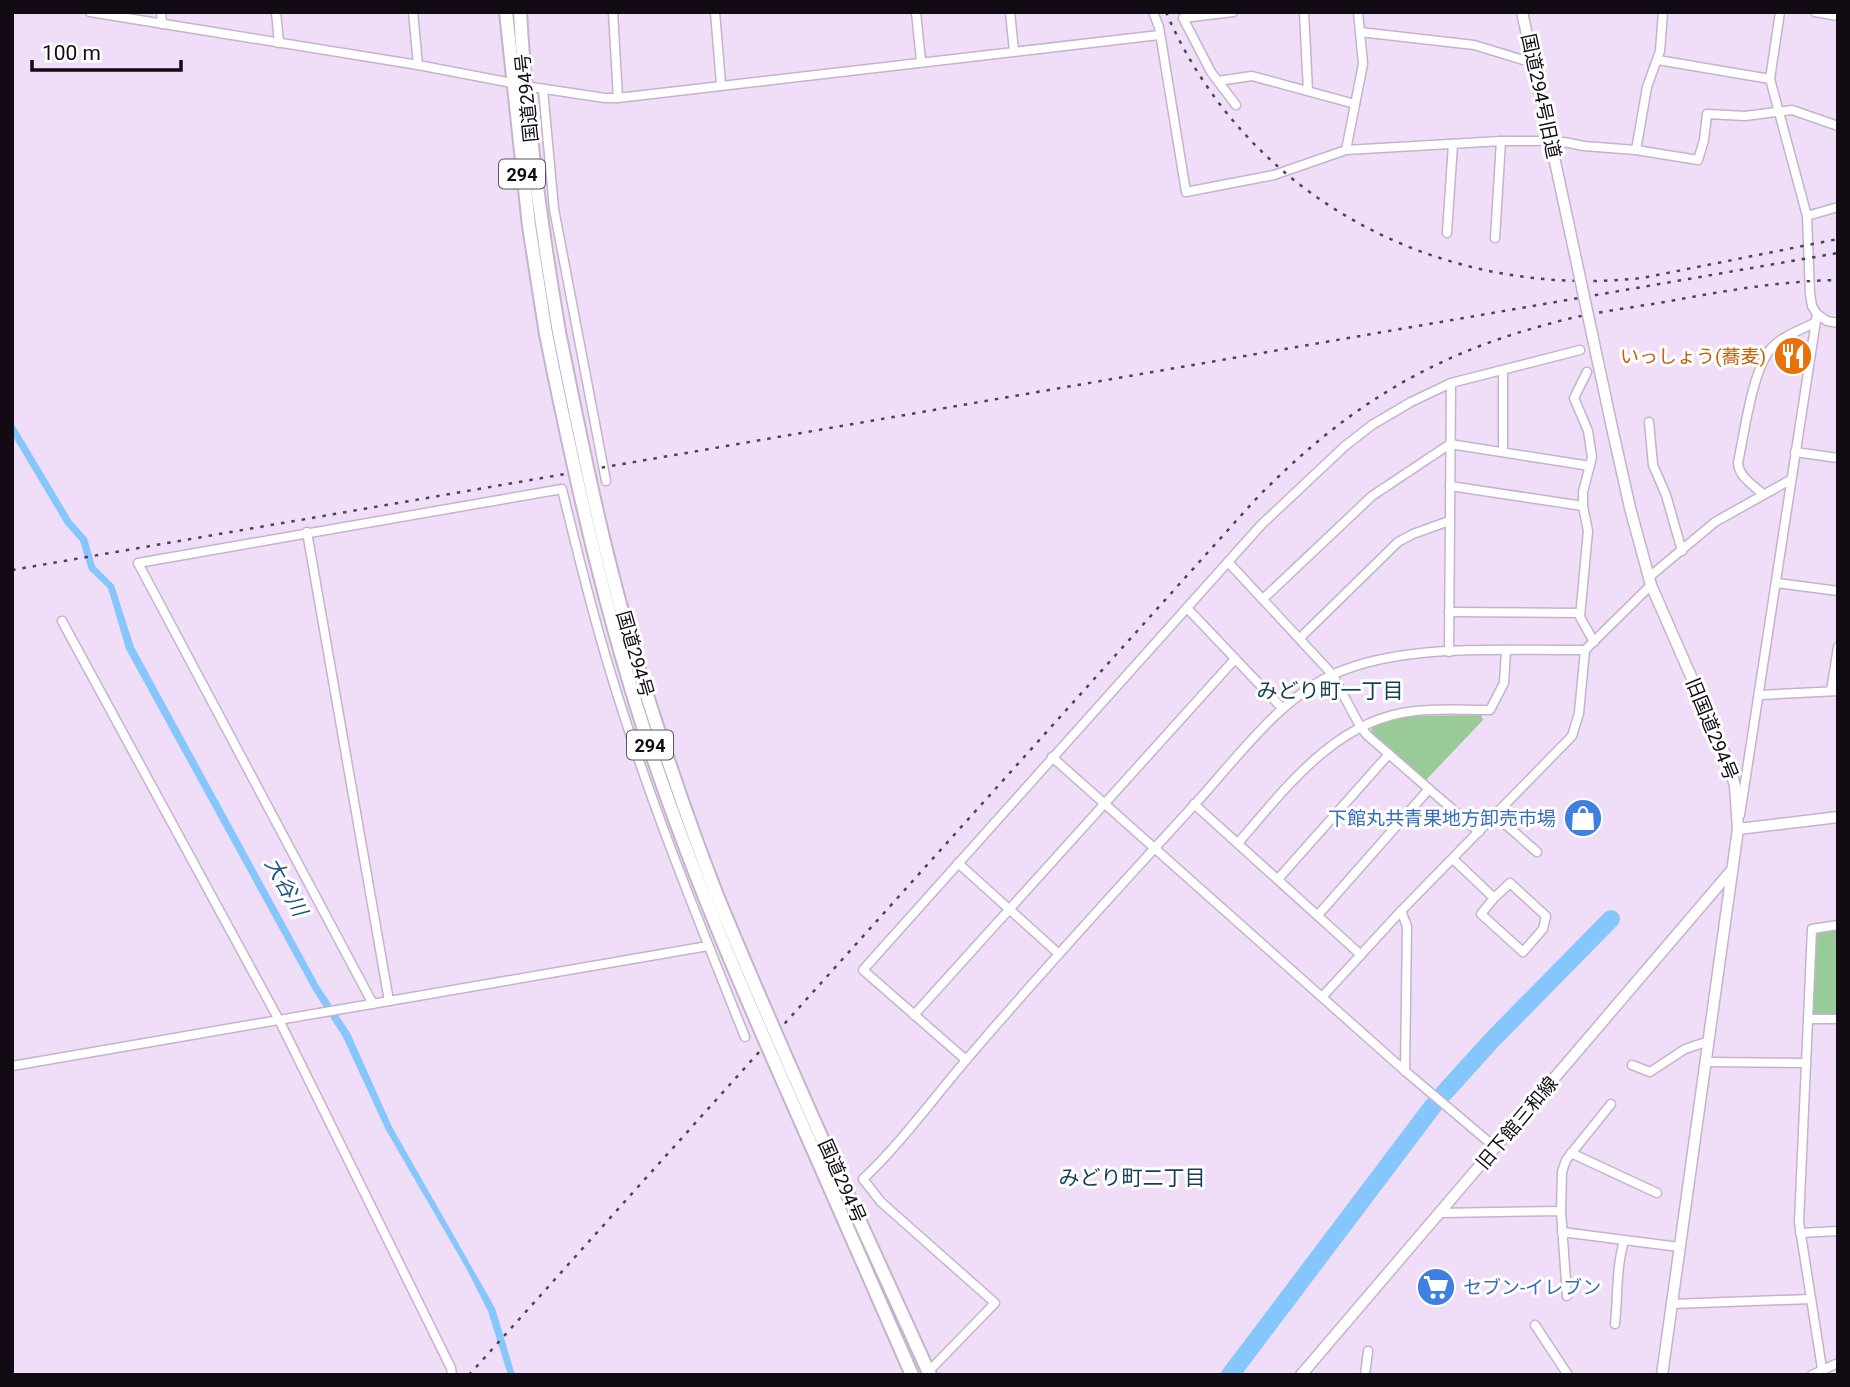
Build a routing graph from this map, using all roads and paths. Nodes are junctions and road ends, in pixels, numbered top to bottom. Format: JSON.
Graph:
{"nodes":[{"id":1,"x":90,"y":12,"type":"edge"},
{"id":2,"x":161,"y":12,"type":"edge"},
{"id":3,"x":276,"y":12,"type":"edge"},
{"id":4,"x":413,"y":12,"type":"edge"},
{"id":5,"x":506,"y":12,"type":"edge"},
{"id":6,"x":520,"y":12,"type":"edge"},
{"id":7,"x":613,"y":12,"type":"edge"},
{"id":8,"x":715,"y":12,"type":"edge"},
{"id":9,"x":916,"y":12,"type":"edge"},
{"id":10,"x":1010,"y":12,"type":"edge"},
{"id":11,"x":1153,"y":12,"type":"edge"},
{"id":12,"x":1234,"y":12,"type":"edge"},
{"id":13,"x":1304,"y":12,"type":"edge"},
{"id":14,"x":1358,"y":12,"type":"edge"},
{"id":15,"x":1522,"y":12,"type":"edge"},
{"id":16,"x":1663,"y":12,"type":"edge"},
{"id":17,"x":1780,"y":12,"type":"edge"},
{"id":18,"x":1815,"y":12,"type":"edge"},
{"id":19,"x":1838,"y":16,"type":"edge"},
{"id":20,"x":162,"y":24,"type":"junction"},
{"id":21,"x":1360,"y":32,"type":"junction"},
{"id":22,"x":1159,"y":35,"type":"junction"},
{"id":23,"x":279,"y":43,"type":"junction"},
{"id":24,"x":1014,"y":51,"type":"junction"},
{"id":25,"x":921,"y":61,"type":"junction"},
{"id":26,"x":1658,"y":61,"type":"junction"},
{"id":27,"x":1533,"y":63,"type":"junction"},
{"id":28,"x":418,"y":65,"type":"junction"},
{"id":29,"x":1770,"y":79,"type":"junction"},
{"id":30,"x":1218,"y":81,"type":"junction"},
{"id":31,"x":512,"y":83,"type":"junction"},
{"id":32,"x":721,"y":84,"type":"junction"},
{"id":33,"x":525,"y":86,"type":"junction"},
{"id":34,"x":543,"y":89,"type":"junction"},
{"id":35,"x":1308,"y":91,"type":"junction"},
{"id":36,"x":618,"y":98,"type":"junction"},
{"id":37,"x":1355,"y":104,"type":"junction"},
{"id":38,"x":1236,"y":105,"type":"dead end"},
{"id":39,"x":1780,"y":110,"type":"junction"},
{"id":40,"x":1838,"y":126,"type":"edge"},
{"id":41,"x":1501,"y":141,"type":"junction"},
{"id":42,"x":1538,"y":141,"type":"dead end"},
{"id":43,"x":1564,"y":142,"type":"dead end"},
{"id":44,"x":1453,"y":144,"type":"junction"},
{"id":45,"x":1636,"y":149,"type":"junction"},
{"id":46,"x":1346,"y":150,"type":"junction"},
{"id":47,"x":1559,"y":180,"type":"joint"},
{"id":48,"x":1837,"y":208,"type":"edge"},
{"id":49,"x":1807,"y":216,"type":"junction"},
{"id":50,"x":1447,"y":233,"type":"dead end"},
{"id":51,"x":1495,"y":238,"type":"dead end"},
{"id":52,"x":1816,"y":318,"type":"junction"},
{"id":53,"x":1838,"y":323,"type":"edge"},
{"id":54,"x":553,"y":333,"type":"junction"},
{"id":55,"x":1580,"y":350,"type":"dead end"},
{"id":56,"x":1503,"y":370,"type":"junction"},
{"id":57,"x":1587,"y":372,"type":"dead end"},
{"id":58,"x":1451,"y":383,"type":"junction"},
{"id":59,"x":1649,"y":422,"type":"dead end"},
{"id":60,"x":1450,"y":444,"type":"junction"},
{"id":61,"x":1503,"y":452,"type":"junction"},
{"id":62,"x":1795,"y":452,"type":"junction"},
{"id":63,"x":1838,"y":458,"type":"edge"},
{"id":64,"x":1590,"y":466,"type":"junction"},
{"id":65,"x":1790,"y":480,"type":"junction"},
{"id":66,"x":606,"y":481,"type":"dead end"},
{"id":67,"x":1450,"y":486,"type":"junction"},
{"id":68,"x":1763,"y":494,"type":"junction"},
{"id":69,"x":1583,"y":506,"type":"junction"},
{"id":70,"x":1450,"y":521,"type":"junction"},
{"id":71,"x":307,"y":532,"type":"junction"},
{"id":72,"x":1682,"y":551,"type":"junction"},
{"id":73,"x":1228,"y":562,"type":"junction"},
{"id":74,"x":1650,"y":582,"type":"junction"},
{"id":75,"x":1777,"y":583,"type":"junction"},
{"id":76,"x":1838,"y":591,"type":"edge"},
{"id":77,"x":1263,"y":599,"type":"junction"},
{"id":78,"x":1186,"y":608,"type":"junction"},
{"id":79,"x":1449,"y":612,"type":"junction"},
{"id":80,"x":1580,"y":613,"type":"junction"},
{"id":81,"x":62,"y":621,"type":"dead end"},
{"id":82,"x":1300,"y":638,"type":"junction"},
{"id":83,"x":1594,"y":642,"type":"junction"},
{"id":84,"x":1838,"y":647,"type":"edge"},
{"id":85,"x":1585,"y":650,"type":"junction"},
{"id":86,"x":1506,"y":651,"type":"junction"},
{"id":87,"x":1449,"y":652,"type":"junction"},
{"id":88,"x":1235,"y":659,"type":"junction"},
{"id":89,"x":1332,"y":674,"type":"junction"},
{"id":90,"x":1835,"y":691,"type":"edge"},
{"id":91,"x":1760,"y":695,"type":"junction"},
{"id":92,"x":1282,"y":708,"type":"junction"},
{"id":93,"x":1360,"y":726,"type":"junction"},
{"id":94,"x":1389,"y":754,"type":"junction"},
{"id":95,"x":1052,"y":757,"type":"junction"},
{"id":96,"x":1429,"y":789,"type":"junction"},
{"id":97,"x":1102,"y":803,"type":"junction"},
{"id":98,"x":1195,"y":804,"type":"junction"},
{"id":99,"x":1495,"y":815,"type":"junction"},
{"id":100,"x":1838,"y":817,"type":"edge"},
{"id":101,"x":1738,"y":829,"type":"junction"},
{"id":102,"x":1479,"y":832,"type":"junction"},
{"id":103,"x":1238,"y":843,"type":"junction"},
{"id":104,"x":1154,"y":848,"type":"junction"},
{"id":105,"x":1537,"y":852,"type":"dead end"},
{"id":106,"x":1452,"y":859,"type":"junction"},
{"id":107,"x":958,"y":863,"type":"junction"},
{"id":108,"x":1731,"y":870,"type":"junction"},
{"id":109,"x":1278,"y":879,"type":"junction"},
{"id":110,"x":1494,"y":898,"type":"junction"},
{"id":111,"x":1009,"y":909,"type":"junction"},
{"id":112,"x":1401,"y":911,"type":"junction"},
{"id":113,"x":1318,"y":915,"type":"junction"},
{"id":114,"x":1838,"y":925,"type":"edge"},
{"id":115,"x":708,"y":946,"type":"junction"},
{"id":116,"x":1059,"y":954,"type":"junction"},
{"id":117,"x":1361,"y":955,"type":"junction"},
{"id":118,"x":1322,"y":998,"type":"junction"},
{"id":119,"x":389,"y":1001,"type":"junction"},
{"id":120,"x":373,"y":1004,"type":"junction"},
{"id":121,"x":914,"y":1015,"type":"junction"},
{"id":122,"x":1809,"y":1018,"type":"junction"},
{"id":123,"x":1838,"y":1018,"type":"edge"},
{"id":124,"x":282,"y":1019,"type":"junction"},
{"id":125,"x":745,"y":1037,"type":"dead end"},
{"id":126,"x":1709,"y":1041,"type":"junction"},
{"id":127,"x":967,"y":1060,"type":"junction"},
{"id":128,"x":1706,"y":1062,"type":"junction"},
{"id":129,"x":1805,"y":1063,"type":"junction"},
{"id":130,"x":1632,"y":1065,"type":"dead end"},
{"id":131,"x":12,"y":1066,"type":"edge"},
{"id":132,"x":1405,"y":1071,"type":"junction"},
{"id":133,"x":1611,"y":1104,"type":"dead end"},
{"id":134,"x":814,"y":1135,"type":"junction"},
{"id":135,"x":1496,"y":1148,"type":"junction"},
{"id":136,"x":1572,"y":1153,"type":"junction"},
{"id":137,"x":1657,"y":1193,"type":"dead end"},
{"id":138,"x":1561,"y":1211,"type":"junction"},
{"id":139,"x":1441,"y":1213,"type":"junction"},
{"id":140,"x":1838,"y":1231,"type":"edge"},
{"id":141,"x":1562,"y":1232,"type":"junction"},
{"id":142,"x":1800,"y":1233,"type":"junction"},
{"id":143,"x":1624,"y":1241,"type":"junction"},
{"id":144,"x":1679,"y":1247,"type":"junction"},
{"id":145,"x":1567,"y":1296,"type":"dead end"},
{"id":146,"x":1811,"y":1299,"type":"junction"},
{"id":147,"x":1672,"y":1304,"type":"junction"},
{"id":148,"x":1615,"y":1324,"type":"dead end"},
{"id":149,"x":1535,"y":1325,"type":"dead end"},
{"id":150,"x":1368,"y":1351,"type":"dead end"},
{"id":151,"x":1838,"y":1363,"type":"edge"},
{"id":152,"x":1823,"y":1372,"type":"edge"},
{"id":153,"x":928,"y":1374,"type":"edge"},
{"id":154,"x":452,"y":1375,"type":"edge"},
{"id":155,"x":912,"y":1375,"type":"edge"},
{"id":156,"x":1301,"y":1375,"type":"edge"},
{"id":157,"x":1365,"y":1375,"type":"edge"},
{"id":158,"x":1568,"y":1375,"type":"edge"},
{"id":159,"x":1662,"y":1375,"type":"edge"},
{"id":160,"x":1812,"y":1375,"type":"edge"}],
"edges":[{"from":1,"to":20,"type":"street"},
{"from":2,"to":20,"type":"street"},
{"from":3,"to":23,"type":"street"},
{"from":4,"to":28,"type":"street"},
{"from":5,"to":31,"type":"highway","name":"国道294号","number":"294"},
{"from":6,"to":33,"type":"highway","name":"国道294号","number":"294"},
{"from":7,"to":36,"type":"street"},
{"from":8,"to":32,"type":"street"},
{"from":9,"to":25,"type":"street"},
{"from":10,"to":24,"type":"street"},
{"from":11,"to":22,"type":"street"},
{"from":12,"to":30,"type":"street"},
{"from":13,"to":35,"type":"street"},
{"from":14,"to":21,"type":"street"},
{"from":15,"to":27,"type":"street","name":"国道294号旧道"},
{"from":16,"to":26,"type":"street"},
{"from":17,"to":29,"type":"street"},
{"from":18,"to":19,"type":"street"},
{"from":20,"to":23,"type":"street"},
{"from":21,"to":27,"type":"street"},
{"from":21,"to":37,"type":"street"},
{"from":22,"to":24,"type":"street"},
{"from":22,"to":46,"type":"street"},
{"from":23,"to":28,"type":"street"},
{"from":24,"to":25,"type":"street"},
{"from":25,"to":32,"type":"street"},
{"from":26,"to":29,"type":"street"},
{"from":26,"to":45,"type":"street"},
{"from":27,"to":47,"type":"street","name":"国道294号旧道"},
{"from":28,"to":31,"type":"street"},
{"from":29,"to":39,"type":"street"},
{"from":30,"to":35,"type":"street"},
{"from":30,"to":38,"type":"street"},
{"from":31,"to":54,"type":"highway","name":"国道294号","number":"294"},
{"from":32,"to":36,"type":"street"},
{"from":33,"to":34,"type":"street"},
{"from":33,"to":54,"type":"highway","name":"国道294号","number":"294"},
{"from":34,"to":36,"type":"street"},
{"from":34,"to":66,"type":"street"},
{"from":35,"to":37,"type":"street"},
{"from":37,"to":46,"type":"street"},
{"from":39,"to":40,"type":"street"},
{"from":39,"to":45,"type":"street"},
{"from":39,"to":49,"type":"street"},
{"from":41,"to":42,"type":"street"},
{"from":41,"to":44,"type":"street"},
{"from":41,"to":51,"type":"street"},
{"from":43,"to":45,"type":"street"},
{"from":44,"to":46,"type":"street"},
{"from":44,"to":50,"type":"street"},
{"from":47,"to":74,"type":"street","name":"旧国道294号","bridge":true},
{"from":48,"to":49,"type":"street"},
{"from":49,"to":52,"type":"street"},
{"from":52,"to":53,"type":"street"},
{"from":52,"to":62,"type":"street"},
{"from":52,"to":68,"type":"street"},
{"from":54,"to":134,"type":"highway","name":"国道294号","number":"294","bridge":true},
{"from":55,"to":56,"type":"street"},
{"from":56,"to":58,"type":"street"},
{"from":56,"to":61,"type":"street"},
{"from":57,"to":64,"type":"street"},
{"from":58,"to":60,"type":"street"},
{"from":58,"to":73,"type":"street"},
{"from":59,"to":72,"type":"street"},
{"from":60,"to":61,"type":"street"},
{"from":60,"to":67,"type":"street"},
{"from":60,"to":77,"type":"street"},
{"from":61,"to":64,"type":"street"},
{"from":62,"to":63,"type":"street"},
{"from":62,"to":65,"type":"street"},
{"from":64,"to":69,"type":"street"},
{"from":65,"to":68,"type":"street"},
{"from":65,"to":75,"type":"street"},
{"from":67,"to":69,"type":"street"},
{"from":67,"to":70,"type":"street"},
{"from":68,"to":72,"type":"street"},
{"from":69,"to":80,"type":"street"},
{"from":70,"to":79,"type":"street"},
{"from":70,"to":82,"type":"street"},
{"from":71,"to":115,"type":"street"},
{"from":71,"to":119,"type":"street"},
{"from":71,"to":120,"type":"street"},
{"from":72,"to":74,"type":"street"},
{"from":73,"to":77,"type":"street"},
{"from":73,"to":78,"type":"street"},
{"from":74,"to":83,"type":"street"},
{"from":74,"to":101,"type":"street","name":"旧国道294号"},
{"from":75,"to":76,"type":"street"},
{"from":75,"to":91,"type":"street"},
{"from":77,"to":82,"type":"street"},
{"from":78,"to":88,"type":"street"},
{"from":78,"to":95,"type":"street"},
{"from":79,"to":80,"type":"street"},
{"from":79,"to":87,"type":"street"},
{"from":80,"to":83,"type":"street"},
{"from":81,"to":124,"type":"street"},
{"from":82,"to":89,"type":"street"},
{"from":83,"to":85,"type":"street"},
{"from":84,"to":90,"type":"street"},
{"from":85,"to":86,"type":"street"},
{"from":85,"to":99,"type":"street"},
{"from":86,"to":87,"type":"street"},
{"from":86,"to":93,"type":"street"},
{"from":87,"to":89,"type":"street"},
{"from":88,"to":92,"type":"street"},
{"from":88,"to":97,"type":"street"},
{"from":89,"to":92,"type":"street"},
{"from":89,"to":93,"type":"street"},
{"from":90,"to":91,"type":"street"},
{"from":91,"to":101,"type":"street"},
{"from":92,"to":98,"type":"street"},
{"from":93,"to":94,"type":"street"},
{"from":93,"to":103,"type":"street"},
{"from":94,"to":96,"type":"street"},
{"from":94,"to":109,"type":"street"},
{"from":95,"to":97,"type":"street"},
{"from":95,"to":107,"type":"street"},
{"from":96,"to":102,"type":"street"},
{"from":96,"to":113,"type":"street"},
{"from":97,"to":104,"type":"street"},
{"from":97,"to":111,"type":"street"},
{"from":98,"to":103,"type":"street"},
{"from":98,"to":104,"type":"street"},
{"from":99,"to":102,"type":"street"},
{"from":99,"to":105,"type":"street"},
{"from":100,"to":101,"type":"street"},
{"from":101,"to":108,"type":"street","name":"旧国道294号"},
{"from":102,"to":106,"type":"street"},
{"from":103,"to":109,"type":"street"},
{"from":104,"to":116,"type":"street"},
{"from":104,"to":118,"type":"street"},
{"from":106,"to":110,"type":"street"},
{"from":106,"to":112,"type":"street"},
{"from":107,"to":111,"type":"street"},
{"from":107,"to":121,"type":"street"},
{"from":108,"to":126,"type":"street","name":"旧国道294号"},
{"from":108,"to":135,"type":"street","name":"旧下館三和線"},
{"from":109,"to":113,"type":"street"},
{"from":110,"to":110,"type":"street"},
{"from":111,"to":116,"type":"street"},
{"from":111,"to":121,"type":"street"},
{"from":112,"to":117,"type":"street"},
{"from":112,"to":132,"type":"street"},
{"from":113,"to":117,"type":"street"},
{"from":114,"to":122,"type":"street"},
{"from":115,"to":119,"type":"street"},
{"from":115,"to":125,"type":"street"},
{"from":116,"to":127,"type":"street"},
{"from":117,"to":118,"type":"street"},
{"from":118,"to":132,"type":"street"},
{"from":119,"to":120,"type":"street"},
{"from":120,"to":124,"type":"street"},
{"from":121,"to":127,"type":"street"},
{"from":122,"to":123,"type":"street"},
{"from":122,"to":129,"type":"street"},
{"from":124,"to":131,"type":"street"},
{"from":124,"to":154,"type":"street"},
{"from":126,"to":128,"type":"street","name":"旧国道294号"},
{"from":126,"to":130,"type":"street"},
{"from":127,"to":153,"type":"street"},
{"from":128,"to":129,"type":"street"},
{"from":128,"to":144,"type":"street","name":"旧国道294号"},
{"from":129,"to":142,"type":"street"},
{"from":132,"to":135,"type":"street"},
{"from":133,"to":136,"type":"street"},
{"from":134,"to":153,"type":"highway","name":"国道294号","number":"294"},
{"from":134,"to":155,"type":"highway","name":"国道294号","number":"294"},
{"from":135,"to":139,"type":"street","name":"旧下館三和線"},
{"from":136,"to":137,"type":"street"},
{"from":136,"to":138,"type":"street"},
{"from":138,"to":139,"type":"street"},
{"from":138,"to":141,"type":"street"},
{"from":139,"to":156,"type":"street","name":"旧下館三和線"},
{"from":140,"to":142,"type":"street"},
{"from":141,"to":143,"type":"street"},
{"from":141,"to":145,"type":"street"},
{"from":142,"to":146,"type":"street"},
{"from":143,"to":144,"type":"street"},
{"from":143,"to":148,"type":"street"},
{"from":144,"to":147,"type":"street","name":"旧国道294号"},
{"from":146,"to":147,"type":"street"},
{"from":146,"to":152,"type":"street"},
{"from":147,"to":159,"type":"street","name":"旧国道294号"},
{"from":149,"to":158,"type":"street"},
{"from":150,"to":157,"type":"street"},
{"from":151,"to":152,"type":"street"},
{"from":152,"to":160,"type":"street"}]}
